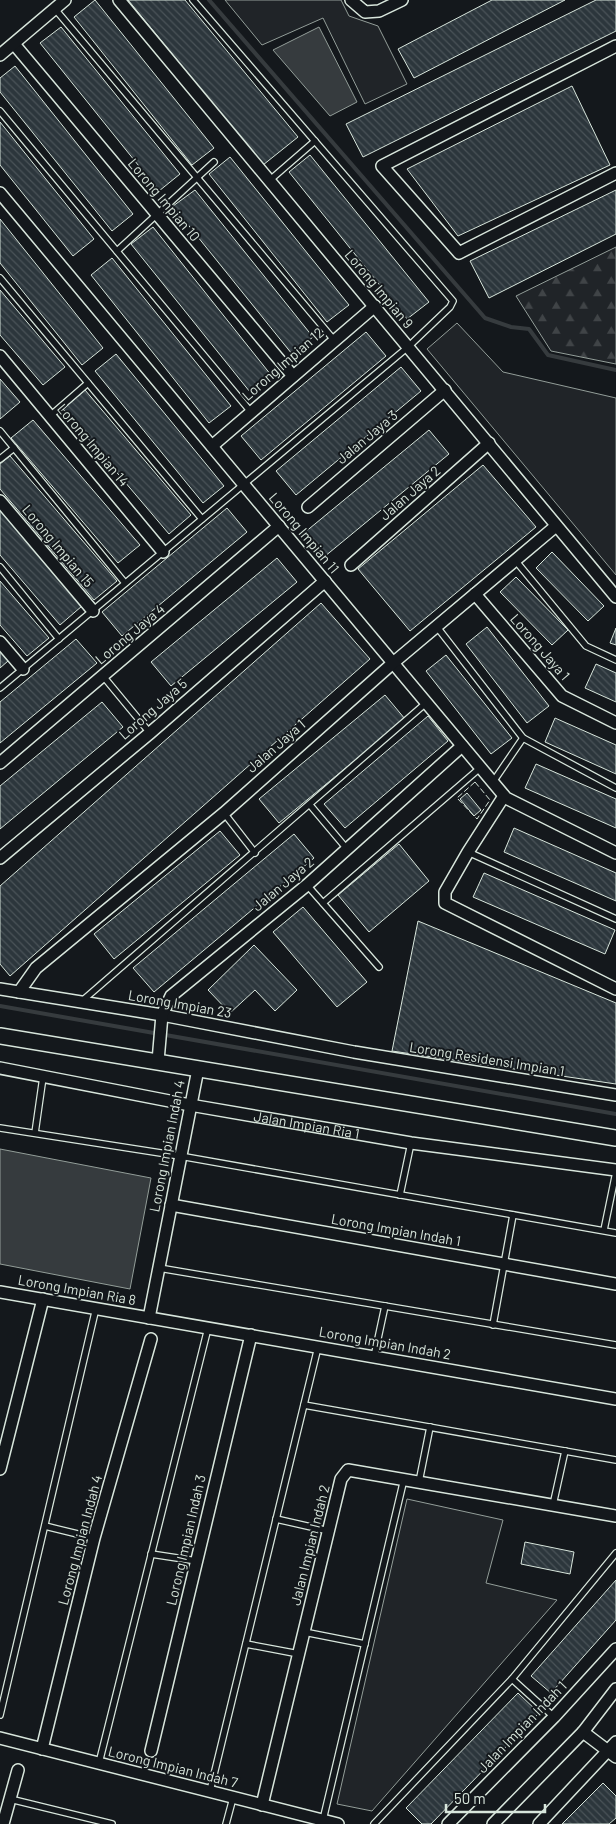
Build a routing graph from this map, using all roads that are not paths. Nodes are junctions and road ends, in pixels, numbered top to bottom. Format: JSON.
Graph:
{"nodes":[{"id":1,"x":65,"y":0,"type":"edge"},
{"id":2,"x":119,"y":0,"type":"edge"},
{"id":3,"x":193,"y":0,"type":"edge"},
{"id":4,"x":351,"y":0,"type":"edge"},
{"id":5,"x":402,"y":0,"type":"edge"},
{"id":6,"x":55,"y":8,"type":"junction"},
{"id":7,"x":14,"y":44,"type":"junction"},
{"id":8,"x":616,"y":46,"type":"edge"},
{"id":9,"x":0,"y":55,"type":"edge"},
{"id":10,"x":0,"y":111,"type":"edge"},
{"id":11,"x":315,"y":140,"type":"junction"},
{"id":12,"x":214,"y":162,"type":"dead end"},
{"id":13,"x":616,"y":173,"type":"edge"},
{"id":14,"x":196,"y":178,"type":"junction"},
{"id":15,"x":270,"y":180,"type":"junction"},
{"id":16,"x":0,"y":193,"type":"edge"},
{"id":17,"x":157,"y":215,"type":"junction"},
{"id":18,"x":117,"y":250,"type":"junction"},
{"id":19,"x":0,"y":278,"type":"edge"},
{"id":20,"x":375,"y":306,"type":"junction"},
{"id":21,"x":334,"y":340,"type":"junction"},
{"id":22,"x":408,"y":347,"type":"junction"},
{"id":23,"x":0,"y":356,"type":"edge"},
{"id":24,"x":293,"y":376,"type":"junction"},
{"id":25,"x":88,"y":383,"type":"junction"},
{"id":26,"x":445,"y":390,"type":"junction"},
{"id":27,"x":251,"y":412,"type":"junction"},
{"id":28,"x":50,"y":416,"type":"junction"},
{"id":29,"x":0,"y":431,"type":"edge"},
{"id":30,"x":489,"y":443,"type":"junction"},
{"id":31,"x":212,"y":446,"type":"junction"},
{"id":32,"x":14,"y":448,"type":"junction"},
{"id":33,"x":0,"y":459,"type":"edge"},
{"id":34,"x":244,"y":484,"type":"junction"},
{"id":35,"x":0,"y":501,"type":"edge"},
{"id":36,"x":308,"y":507,"type":"dead end"},
{"id":37,"x":202,"y":519,"type":"junction"},
{"id":38,"x":279,"y":526,"type":"junction"},
{"id":39,"x":556,"y":526,"type":"junction"},
{"id":40,"x":163,"y":552,"type":"junction"},
{"id":41,"x":515,"y":560,"type":"junction"},
{"id":42,"x":351,"y":565,"type":"dead end"},
{"id":43,"x":0,"y":567,"type":"edge"},
{"id":44,"x":325,"y":581,"type":"junction"},
{"id":45,"x":125,"y":583,"type":"junction"},
{"id":46,"x":475,"y":594,"type":"junction"},
{"id":47,"x":616,"y":597,"type":"edge"},
{"id":48,"x":92,"y":611,"type":"junction"},
{"id":49,"x":436,"y":627,"type":"junction"},
{"id":50,"x":59,"y":639,"type":"junction"},
{"id":51,"x":0,"y":642,"type":"edge"},
{"id":52,"x":616,"y":660,"type":"edge"},
{"id":53,"x":393,"y":663,"type":"junction"},
{"id":54,"x":22,"y":669,"type":"junction"},
{"id":55,"x":103,"y":676,"type":"junction"},
{"id":56,"x":0,"y":688,"type":"edge"},
{"id":57,"x":426,"y":703,"type":"junction"},
{"id":58,"x":616,"y":723,"type":"edge"},
{"id":59,"x":150,"y":733,"type":"junction"},
{"id":60,"x":523,"y":738,"type":"junction"},
{"id":61,"x":462,"y":746,"type":"junction"},
{"id":62,"x":0,"y":763,"type":"edge"},
{"id":63,"x":480,"y":768,"type":"junction"},
{"id":64,"x":492,"y":782,"type":"junction"},
{"id":65,"x":616,"y":788,"type":"edge"},
{"id":66,"x":504,"y":796,"type":"junction"},
{"id":67,"x":310,"y":804,"type":"junction"},
{"id":68,"x":224,"y":812,"type":"junction"},
{"id":69,"x":347,"y":849,"type":"junction"},
{"id":70,"x":468,"y":852,"type":"junction"},
{"id":71,"x":255,"y":853,"type":"junction"},
{"id":72,"x":616,"y":853,"type":"edge"},
{"id":73,"x":0,"y":858,"type":"edge"},
{"id":74,"x":307,"y":885,"type":"junction"},
{"id":75,"x":323,"y":903,"type":"junction"},
{"id":76,"x":616,"y":919,"type":"edge"},
{"id":77,"x":379,"y":967,"type":"dead end"},
{"id":78,"x":0,"y":988,"type":"edge"},
{"id":79,"x":616,"y":989,"type":"edge"},
{"id":80,"x":18,"y":992,"type":"junction"},
{"id":81,"x":81,"y":1002,"type":"junction"},
{"id":82,"x":162,"y":1015,"type":"junction"},
{"id":83,"x":0,"y":1036,"type":"edge"},
{"id":84,"x":354,"y":1052,"type":"joint"},
{"id":85,"x":158,"y":1061,"type":"junction"},
{"id":86,"x":0,"y":1068,"type":"edge"},
{"id":87,"x":198,"y":1069,"type":"junction"},
{"id":88,"x":43,"y":1076,"type":"junction"},
{"id":89,"x":616,"y":1095,"type":"edge"},
{"id":90,"x":190,"y":1105,"type":"junction"},
{"id":91,"x":0,"y":1128,"type":"edge"},
{"id":92,"x":35,"y":1133,"type":"junction"},
{"id":93,"x":616,"y":1138,"type":"edge"},
{"id":94,"x":411,"y":1143,"type":"junction"},
{"id":95,"x":180,"y":1156,"type":"junction"},
{"id":96,"x":616,"y":1171,"type":"edge"},
{"id":97,"x":400,"y":1195,"type":"junction"},
{"id":98,"x":171,"y":1205,"type":"junction"},
{"id":99,"x":513,"y":1215,"type":"junction"},
{"id":100,"x":604,"y":1230,"type":"junction"},
{"id":101,"x":616,"y":1232,"type":"edge"},
{"id":102,"x":504,"y":1264,"type":"junction"},
{"id":103,"x":158,"y":1268,"type":"junction"},
{"id":104,"x":616,"y":1284,"type":"edge"},
{"id":105,"x":0,"y":1292,"type":"edge"},
{"id":106,"x":43,"y":1299,"type":"junction"},
{"id":107,"x":385,"y":1306,"type":"junction"},
{"id":108,"x":96,"y":1308,"type":"junction"},
{"id":109,"x":148,"y":1318,"type":"junction"},
{"id":110,"x":493,"y":1324,"type":"junction"},
{"id":111,"x":208,"y":1328,"type":"junction"},
{"id":112,"x":250,"y":1335,"type":"junction"},
{"id":113,"x":151,"y":1339,"type":"dead end"},
{"id":114,"x":616,"y":1345,"type":"edge"},
{"id":115,"x":318,"y":1347,"type":"junction"},
{"id":116,"x":374,"y":1357,"type":"junction"},
{"id":117,"x":616,"y":1399,"type":"edge"},
{"id":118,"x":304,"y":1405,"type":"junction"},
{"id":119,"x":430,"y":1427,"type":"junction"},
{"id":120,"x":565,"y":1451,"type":"junction"},
{"id":121,"x":616,"y":1460,"type":"edge"},
{"id":122,"x":0,"y":1469,"type":"edge"},
{"id":123,"x":404,"y":1479,"type":"junction"},
{"id":124,"x":419,"y":1482,"type":"junction"},
{"id":125,"x":553,"y":1505,"type":"junction"},
{"id":126,"x":616,"y":1516,"type":"edge"},
{"id":127,"x":276,"y":1519,"type":"junction"},
{"id":128,"x":45,"y":1526,"type":"junction"},
{"id":129,"x":329,"y":1532,"type":"junction"},
{"id":130,"x":94,"y":1538,"type":"junction"},
{"id":131,"x":616,"y":1553,"type":"edge"},
{"id":132,"x":151,"y":1554,"type":"junction"},
{"id":133,"x":197,"y":1561,"type":"junction"},
{"id":134,"x":304,"y":1632,"type":"junction"},
{"id":135,"x":246,"y":1644,"type":"junction"},
{"id":136,"x":365,"y":1644,"type":"junction"},
{"id":137,"x":616,"y":1648,"type":"edge"},
{"id":138,"x":299,"y":1654,"type":"junction"},
{"id":139,"x":512,"y":1679,"type":"junction"},
{"id":140,"x":616,"y":1689,"type":"edge"},
{"id":141,"x":0,"y":1715,"type":"edge"},
{"id":142,"x":554,"y":1718,"type":"junction"},
{"id":143,"x":583,"y":1732,"type":"junction"},
{"id":144,"x":0,"y":1738,"type":"edge"},
{"id":145,"x":616,"y":1742,"type":"edge"},
{"id":146,"x":42,"y":1750,"type":"junction"},
{"id":147,"x":151,"y":1751,"type":"dead end"},
{"id":148,"x":612,"y":1754,"type":"edge"},
{"id":149,"x":99,"y":1763,"type":"junction"},
{"id":150,"x":18,"y":1770,"type":"dead end"},
{"id":151,"x":210,"y":1791,"type":"junction"},
{"id":152,"x":233,"y":1798,"type":"junction"},
{"id":153,"x":10,"y":1799,"type":"junction"},
{"id":154,"x":262,"y":1805,"type":"junction"},
{"id":155,"x":323,"y":1820,"type":"junction"},
{"id":156,"x":3,"y":1824,"type":"edge"},
{"id":157,"x":112,"y":1824,"type":"edge"},
{"id":158,"x":226,"y":1824,"type":"edge"},
{"id":159,"x":338,"y":1824,"type":"edge"},
{"id":160,"x":374,"y":1824,"type":"edge"},
{"id":161,"x":448,"y":1824,"type":"edge"},
{"id":162,"x":493,"y":1824,"type":"edge"},
{"id":163,"x":538,"y":1824,"type":"edge"}],
"edges":[{"from":1,"to":6,"type":"street"},
{"from":2,"to":15,"type":"street","name":"Lorong Impian 9"},
{"from":3,"to":11,"type":"lane"},
{"from":4,"to":5,"type":"street"},
{"from":6,"to":7,"type":"street"},
{"from":6,"to":14,"type":"lane"},
{"from":7,"to":9,"type":"street"},
{"from":7,"to":17,"type":"street","name":"Lorong Impian 10"},
{"from":8,"to":13,"type":"street"},
{"from":10,"to":18,"type":"lane"},
{"from":11,"to":15,"type":"lane"},
{"from":11,"to":22,"type":"lane"},
{"from":12,"to":14,"type":"lane"},
{"from":14,"to":17,"type":"lane"},
{"from":14,"to":21,"type":"lane"},
{"from":15,"to":20,"type":"street","name":"Lorong Impian 9"},
{"from":16,"to":31,"type":"street","name":"Lorong Impian 11"},
{"from":17,"to":18,"type":"lane"},
{"from":17,"to":24,"type":"street","name":"Lorong Impian 10"},
{"from":18,"to":27,"type":"lane"},
{"from":19,"to":25,"type":"lane"},
{"from":20,"to":21,"type":"street","name":"Lorong Impian 12"},
{"from":20,"to":22,"type":"street","name":"Lorong Impian 9"},
{"from":21,"to":24,"type":"street","name":"Lorong Impian 12"},
{"from":22,"to":26,"type":"street","name":"Lorong Impian 9"},
{"from":22,"to":34,"type":"lane"},
{"from":23,"to":28,"type":"street","name":"Lorong Impian 14"},
{"from":24,"to":27,"type":"street","name":"Lorong Impian 12"},
{"from":25,"to":28,"type":"lane"},
{"from":25,"to":37,"type":"lane"},
{"from":26,"to":30,"type":"street","name":"Lorong Impian 9"},
{"from":26,"to":36,"type":"street","name":"Jalan Jaya 3"},
{"from":27,"to":31,"type":"street","name":"Lorong Impian 12"},
{"from":28,"to":40,"type":"street","name":"Lorong Impian 14"},
{"from":29,"to":32,"type":"lane"},
{"from":30,"to":39,"type":"street","name":"Lorong Impian 9"},
{"from":30,"to":42,"type":"street","name":"Jalan Jaya 2"},
{"from":31,"to":34,"type":"street","name":"Lorong Impian 11"},
{"from":32,"to":33,"type":"lane"},
{"from":32,"to":45,"type":"lane"},
{"from":34,"to":37,"type":"lane"},
{"from":34,"to":38,"type":"street","name":"Lorong Impian 11"},
{"from":35,"to":48,"type":"street","name":"Lorong Impian 15"},
{"from":37,"to":40,"type":"lane"},
{"from":38,"to":44,"type":"street","name":"Lorong Impian 11"},
{"from":38,"to":55,"type":"street","name":"Lorong Jaya 4"},
{"from":39,"to":41,"type":"street","name":"Jalan Jaya 1"},
{"from":39,"to":47,"type":"street","name":"Lorong Impian 9"},
{"from":40,"to":45,"type":"lane"},
{"from":41,"to":46,"type":"street","name":"Jalan Jaya 1"},
{"from":41,"to":52,"type":"lane"},
{"from":43,"to":50,"type":"lane"},
{"from":44,"to":53,"type":"street","name":"Lorong Impian 11"},
{"from":44,"to":59,"type":"street","name":"Lorong Jaya 5"},
{"from":45,"to":48,"type":"lane"},
{"from":46,"to":49,"type":"street","name":"Jalan Jaya 1"},
{"from":46,"to":58,"type":"street","name":"Lorong Jaya 1"},
{"from":48,"to":50,"type":"lane"},
{"from":49,"to":53,"type":"street","name":"Jalan Jaya 1"},
{"from":49,"to":60,"type":"lane"},
{"from":50,"to":54,"type":"lane"},
{"from":51,"to":54,"type":"street"},
{"from":53,"to":57,"type":"street","name":"Lorong Impian 11"},
{"from":53,"to":68,"type":"street","name":"Jalan Jaya 1"},
{"from":54,"to":56,"type":"lane"},
{"from":55,"to":59,"type":"lane"},
{"from":55,"to":62,"type":"street","name":"Lorong Jaya 4"},
{"from":57,"to":61,"type":"street","name":"Lorong Impian 11"},
{"from":57,"to":67,"type":"lane"},
{"from":59,"to":73,"type":"street","name":"Lorong Jaya 5"},
{"from":60,"to":64,"type":"lane"},
{"from":60,"to":65,"type":"lane"},
{"from":61,"to":63,"type":"street","name":"Lorong Impian 11"},
{"from":61,"to":69,"type":"street","name":"Jalan Jaya 2"},
{"from":63,"to":64,"type":"street","name":"Lorong Impian 11"},
{"from":63,"to":75,"type":"lane"},
{"from":64,"to":66,"type":"street","name":"Lorong Impian 11"},
{"from":66,"to":70,"type":"street"},
{"from":66,"to":72,"type":"street","name":"Lorong Impian 11"},
{"from":67,"to":69,"type":"lane"},
{"from":67,"to":71,"type":"lane"},
{"from":68,"to":71,"type":"lane"},
{"from":68,"to":80,"type":"street","name":"Jalan Jaya 1"},
{"from":69,"to":74,"type":"street","name":"Jalan Jaya 2"},
{"from":70,"to":76,"type":"lane"},
{"from":70,"to":79,"type":"street"},
{"from":71,"to":81,"type":"lane"},
{"from":74,"to":75,"type":"lane"},
{"from":74,"to":82,"type":"street","name":"Jalan Jaya 2"},
{"from":75,"to":77,"type":"lane"},
{"from":78,"to":80,"type":"street","name":"Lorong Impian 23"},
{"from":80,"to":81,"type":"street","name":"Lorong Impian 23"},
{"from":81,"to":82,"type":"street","name":"Lorong Impian 23"},
{"from":82,"to":84,"type":"street","name":"Lorong Impian 23"},
{"from":82,"to":85,"type":"street","name":"Jalan Jaya 2"},
{"from":83,"to":85,"type":"street"},
{"from":84,"to":89,"type":"street","name":"Lorong Residensi Impian 1"},
{"from":85,"to":87,"type":"street"},
{"from":86,"to":88,"type":"street","name":"Jalan Impian Ria 1"},
{"from":87,"to":90,"type":"street","name":"Lorong Impian Indah 4"},
{"from":87,"to":93,"type":"street"},
{"from":88,"to":90,"type":"street","name":"Jalan Impian Ria 1"},
{"from":88,"to":92,"type":"lane"},
{"from":90,"to":94,"type":"street","name":"Jalan Impian Ria 1"},
{"from":90,"to":95,"type":"street","name":"Lorong Impian Indah 4"},
{"from":91,"to":92,"type":"lane"},
{"from":92,"to":95,"type":"lane"},
{"from":94,"to":96,"type":"street","name":"Jalan Impian Ria 1"},
{"from":94,"to":97,"type":"lane"},
{"from":95,"to":97,"type":"lane"},
{"from":95,"to":98,"type":"street","name":"Lorong Impian Indah 4"},
{"from":96,"to":100,"type":"lane"},
{"from":97,"to":99,"type":"lane"},
{"from":98,"to":102,"type":"street","name":"Lorong Impian Indah 1"},
{"from":98,"to":103,"type":"street","name":"Lorong Impian Indah 4"},
{"from":99,"to":100,"type":"lane"},
{"from":99,"to":102,"type":"lane"},
{"from":100,"to":101,"type":"lane"},
{"from":102,"to":104,"type":"street","name":"Lorong Impian Indah 1"},
{"from":102,"to":110,"type":"lane"},
{"from":103,"to":107,"type":"lane"},
{"from":103,"to":109,"type":"street","name":"Lorong Impian Indah 4"},
{"from":105,"to":106,"type":"street","name":"Lorong Impian Ria 8"},
{"from":106,"to":108,"type":"street","name":"Lorong Impian Ria 8"},
{"from":106,"to":122,"type":"street"},
{"from":107,"to":110,"type":"lane"},
{"from":107,"to":116,"type":"lane"},
{"from":108,"to":109,"type":"street","name":"Lorong Impian Ria 8"},
{"from":108,"to":128,"type":"lane"},
{"from":109,"to":111,"type":"street","name":"Lorong Impian Indah 2"},
{"from":110,"to":114,"type":"lane"},
{"from":111,"to":112,"type":"street","name":"Lorong Impian Indah 2"},
{"from":111,"to":132,"type":"lane"},
{"from":112,"to":115,"type":"street","name":"Lorong Impian Indah 2"},
{"from":112,"to":133,"type":"street","name":"Lorong Impian Indah 3"},
{"from":113,"to":130,"type":"street","name":"Lorong Impian Indah 4"},
{"from":115,"to":116,"type":"street","name":"Lorong Impian Indah 2"},
{"from":115,"to":118,"type":"lane"},
{"from":116,"to":117,"type":"street","name":"Lorong Impian Indah 2"},
{"from":118,"to":119,"type":"lane"},
{"from":118,"to":127,"type":"lane"},
{"from":119,"to":120,"type":"lane"},
{"from":119,"to":124,"type":"lane"},
{"from":120,"to":121,"type":"lane"},
{"from":120,"to":125,"type":"lane"},
{"from":123,"to":124,"type":"street","name":"Jalan Impian Indah 2"},
{"from":123,"to":129,"type":"street","name":"Jalan Impian Indah 2"},
{"from":123,"to":136,"type":"lane"},
{"from":124,"to":125,"type":"street","name":"Jalan Impian Indah 2"},
{"from":125,"to":126,"type":"street","name":"Jalan Impian Indah 2"},
{"from":127,"to":129,"type":"lane"},
{"from":127,"to":135,"type":"lane"},
{"from":128,"to":130,"type":"lane"},
{"from":128,"to":141,"type":"lane"},
{"from":129,"to":134,"type":"street","name":"Jalan Impian Indah 2"},
{"from":130,"to":146,"type":"street","name":"Lorong Impian Indah 4"},
{"from":131,"to":139,"type":"lane"},
{"from":132,"to":133,"type":"lane"},
{"from":132,"to":149,"type":"lane"},
{"from":133,"to":147,"type":"street","name":"Lorong Impian Indah 3"},
{"from":134,"to":136,"type":"lane"},
{"from":134,"to":138,"type":"street","name":"Jalan Impian Indah 2"},
{"from":135,"to":138,"type":"lane"},
{"from":135,"to":151,"type":"lane"},
{"from":136,"to":155,"type":"lane"},
{"from":137,"to":142,"type":"street","name":"Jalan Impian Indah 1"},
{"from":138,"to":154,"type":"street","name":"Jalan Impian Indah 2"},
{"from":139,"to":142,"type":"lane"},
{"from":139,"to":160,"type":"lane"},
{"from":140,"to":143,"type":"street"},
{"from":142,"to":161,"type":"street","name":"Jalan Impian Indah 1"},
{"from":143,"to":148,"type":"street"},
{"from":143,"to":162,"type":"street"},
{"from":144,"to":146,"type":"street","name":"Lorong Impian Indah 7"},
{"from":145,"to":148,"type":"street"},
{"from":146,"to":149,"type":"street","name":"Lorong Impian Indah 7"},
{"from":148,"to":163,"type":"street"},
{"from":149,"to":151,"type":"street","name":"Lorong Impian Indah 7"},
{"from":150,"to":153,"type":"street"},
{"from":151,"to":152,"type":"street","name":"Lorong Impian Indah 7"},
{"from":152,"to":154,"type":"street","name":"Lorong Impian Indah 7"},
{"from":152,"to":158,"type":"lane"},
{"from":153,"to":156,"type":"street"},
{"from":153,"to":157,"type":"lane"},
{"from":154,"to":155,"type":"street","name":"Lorong Impian Indah 7"},
{"from":155,"to":159,"type":"street","name":"Lorong Impian Indah 7"}]}
